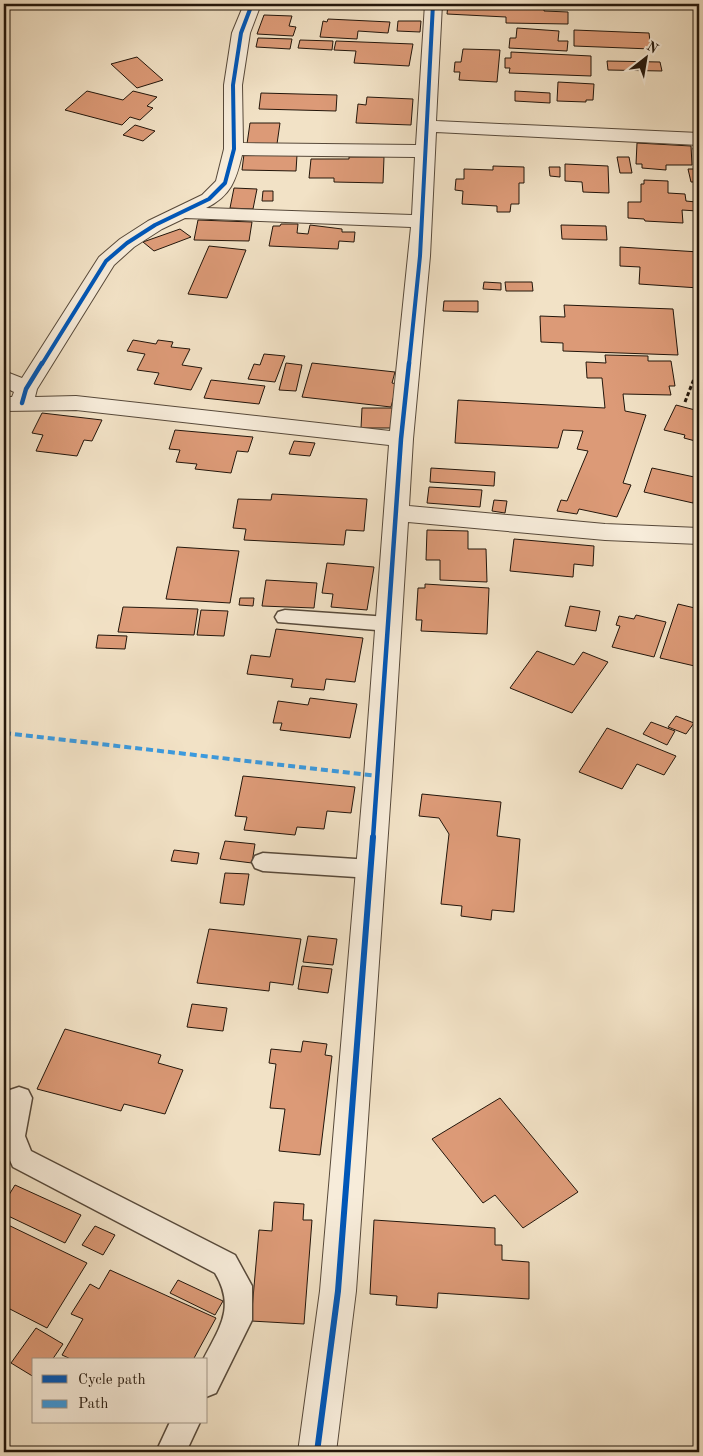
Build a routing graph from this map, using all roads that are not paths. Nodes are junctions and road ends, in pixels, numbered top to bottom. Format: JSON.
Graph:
{"nodes":[{"id":1,"x":252,"y":4,"type":"edge"},
{"id":2,"x":433,"y":4,"type":"edge"},
{"id":3,"x":426,"y":139,"type":"junction"},
{"id":4,"x":699,"y":139,"type":"edge"},
{"id":5,"x":234,"y":149,"type":"junction"},
{"id":6,"x":185,"y":212,"type":"junction"},
{"id":7,"x":421,"y":221,"type":"junction"},
{"id":8,"x":4,"y":378,"type":"edge"},
{"id":9,"x":17,"y":399,"type":"edge"},
{"id":10,"x":401,"y":439,"type":"junction"},
{"id":11,"x":397,"y":513,"type":"junction"},
{"id":12,"x":699,"y":536,"type":"edge"},
{"id":13,"x":284,"y":617,"type":"dead end"},
{"id":14,"x":389,"y":624,"type":"junction"},
{"id":15,"x":263,"y":862,"type":"dead end"},
{"id":16,"x":371,"y":869,"type":"junction"},
{"id":17,"x":19,"y":1098,"type":"dead end"},
{"id":18,"x":208,"y":1379,"type":"edge"},
{"id":19,"x":185,"y":1424,"type":"edge"},
{"id":20,"x":171,"y":1452,"type":"edge"},
{"id":21,"x":317,"y":1452,"type":"edge"}],
"edges":[{"from":1,"to":5,"type":"street"},
{"from":2,"to":3,"type":"street"},
{"from":3,"to":4,"type":"street"},
{"from":3,"to":5,"type":"street"},
{"from":3,"to":7,"type":"street"},
{"from":5,"to":6,"type":"street"},
{"from":6,"to":7,"type":"street"},
{"from":6,"to":9,"type":"street"},
{"from":7,"to":10,"type":"street"},
{"from":8,"to":9,"type":"street"},
{"from":9,"to":10,"type":"street"},
{"from":10,"to":11,"type":"street"},
{"from":11,"to":12,"type":"street"},
{"from":11,"to":14,"type":"street"},
{"from":13,"to":14,"type":"lane"},
{"from":14,"to":16,"type":"street"},
{"from":15,"to":16,"type":"lane"},
{"from":16,"to":21,"type":"street"},
{"from":17,"to":18,"type":"lane"},
{"from":19,"to":20,"type":"lane"}]}
